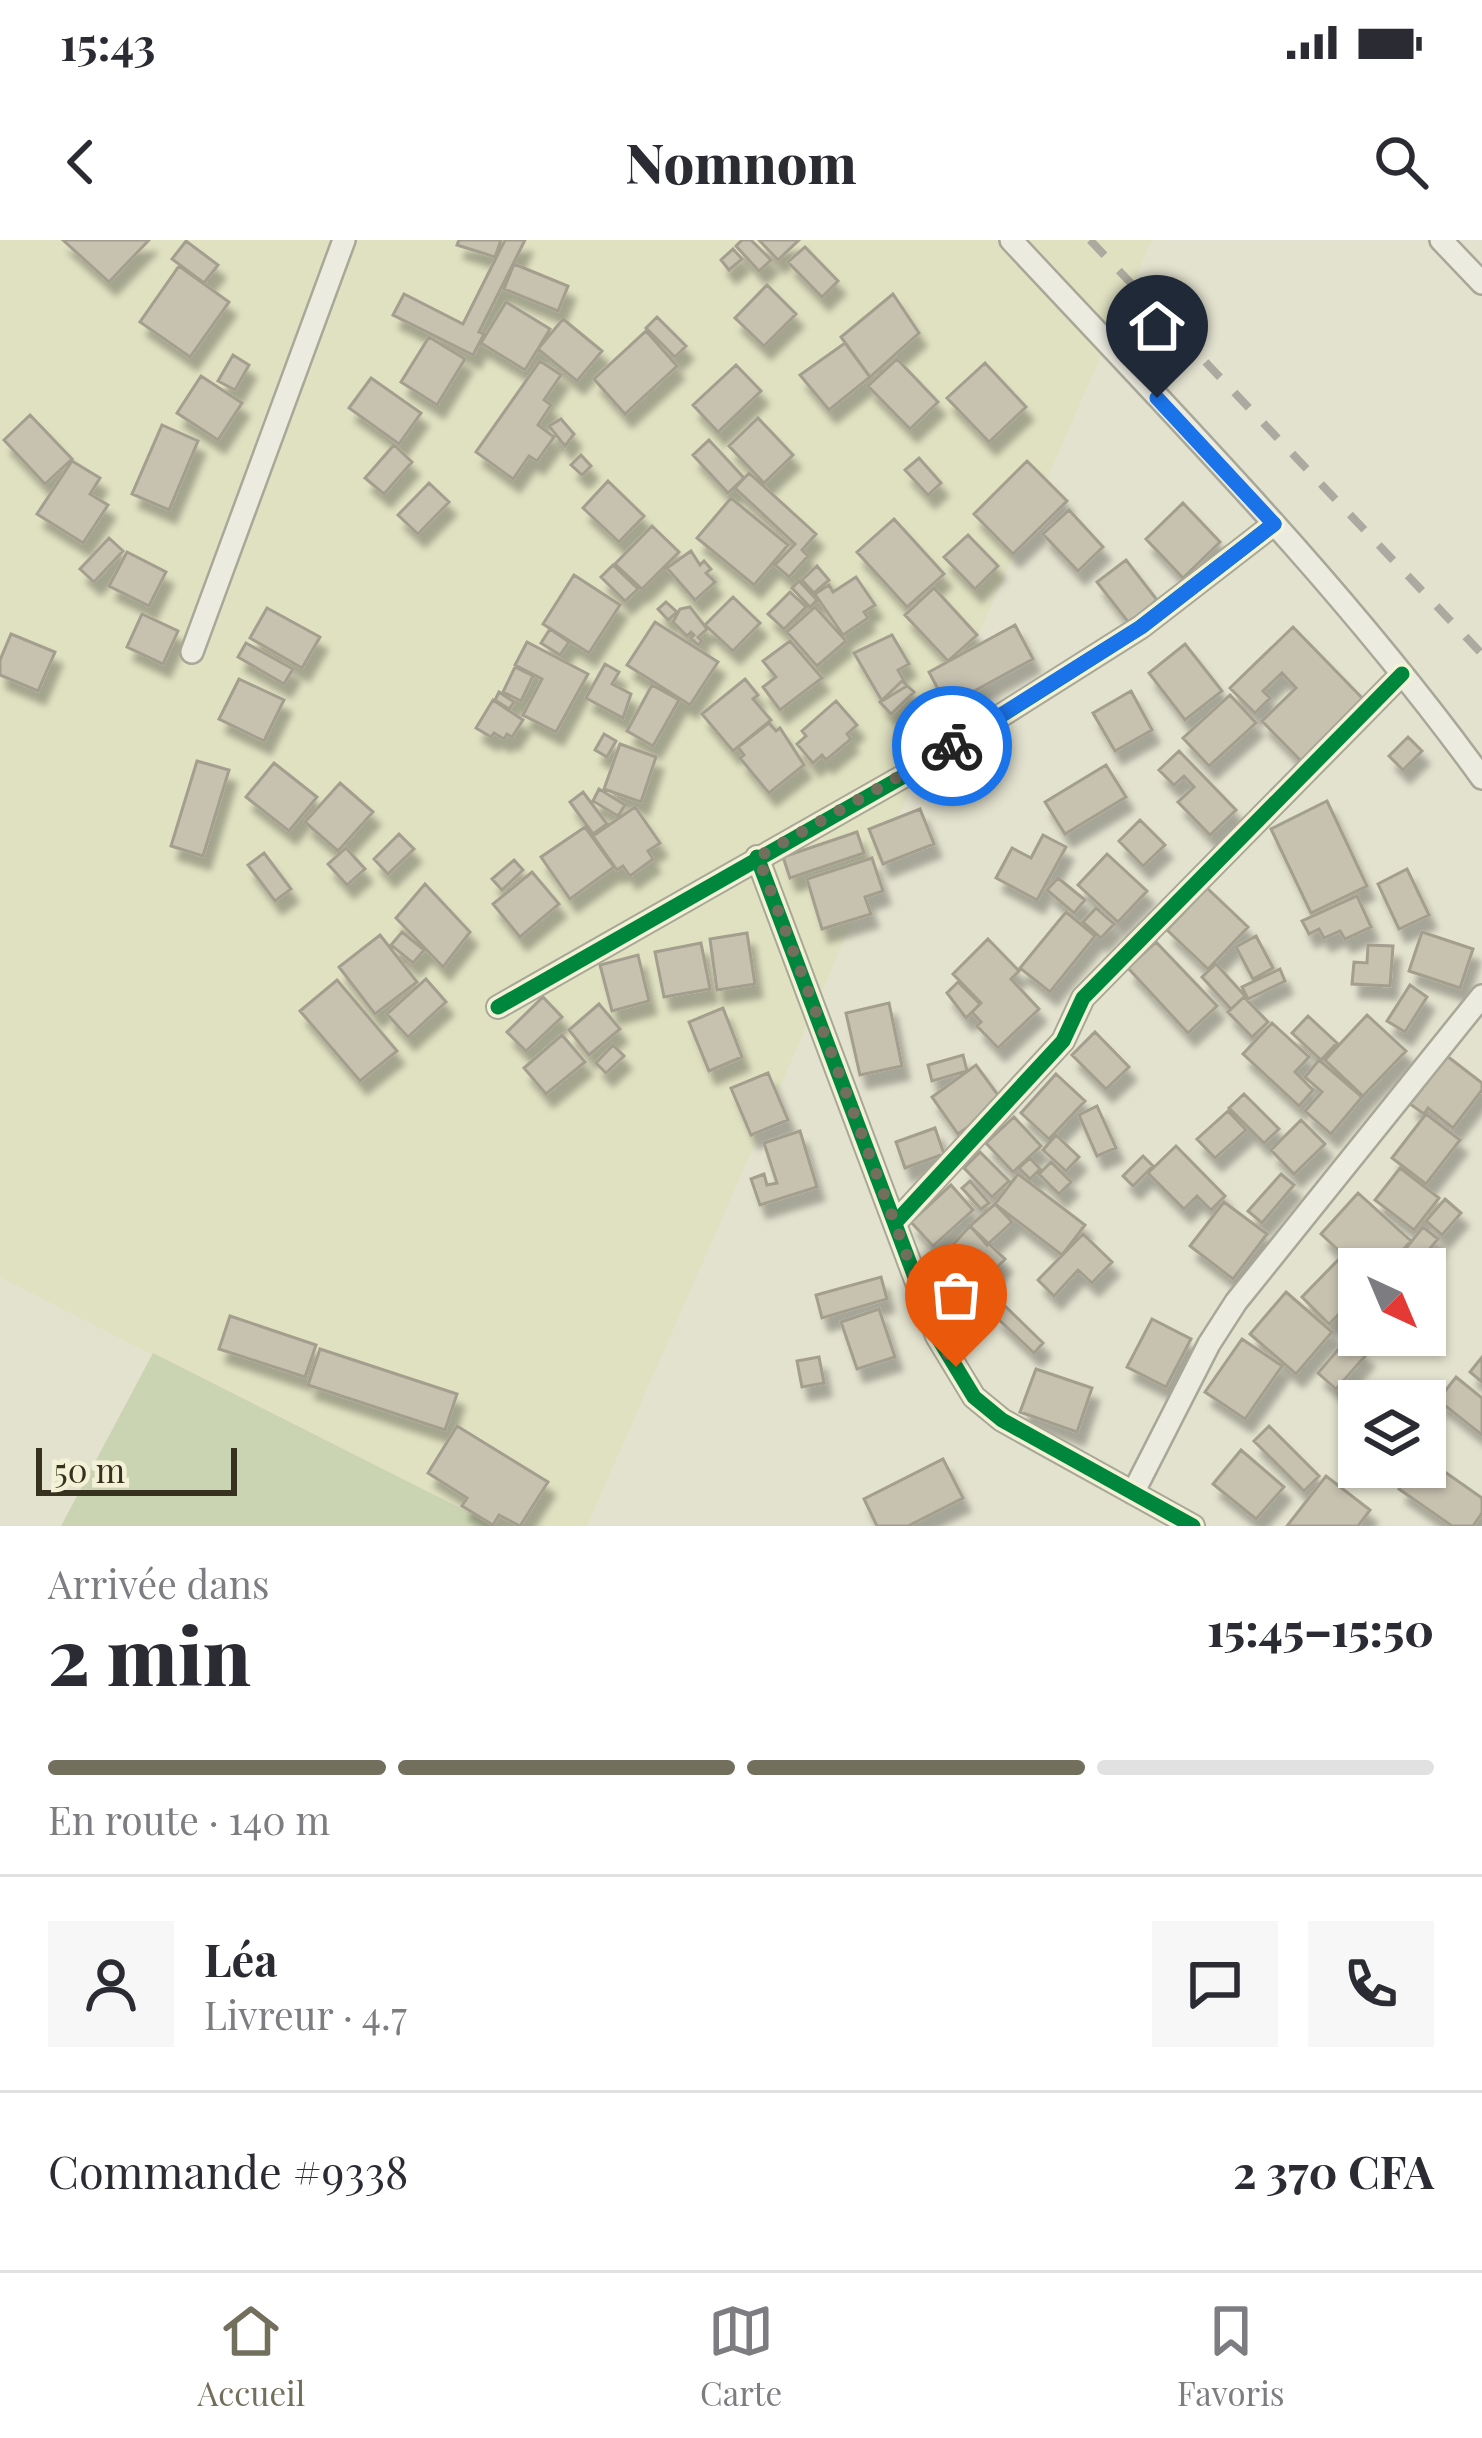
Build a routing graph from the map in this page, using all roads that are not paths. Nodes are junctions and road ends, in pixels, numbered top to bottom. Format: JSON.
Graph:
{"nodes":[{"id":1,"x":344,"y":240,"type":"edge"},
{"id":2,"x":1011,"y":240,"type":"edge"},
{"id":3,"x":1441,"y":240,"type":"edge"},
{"id":4,"x":1482,"y":283,"type":"edge"},
{"id":5,"x":1274,"y":524,"type":"junction"},
{"id":6,"x":192,"y":652,"type":"dead end"},
{"id":7,"x":1402,"y":674,"type":"junction"},
{"id":8,"x":1482,"y":778,"type":"edge"},
{"id":9,"x":758,"y":857,"type":"junction"},
{"id":10,"x":1482,"y":995,"type":"edge"},
{"id":11,"x":498,"y":1007,"type":"dead end"},
{"id":12,"x":895,"y":1223,"type":"junction"},
{"id":13,"x":1133,"y":1493,"type":"junction"},
{"id":14,"x":1193,"y":1526,"type":"edge"}],
"edges":[{"from":1,"to":6,"type":"street"},
{"from":2,"to":5,"type":"street"},
{"from":3,"to":4,"type":"street"},
{"from":5,"to":7,"type":"street"},
{"from":5,"to":9,"type":"street"},
{"from":7,"to":8,"type":"street"},
{"from":7,"to":12,"type":"street"},
{"from":9,"to":11,"type":"street"},
{"from":9,"to":12,"type":"street"},
{"from":10,"to":13,"type":"street"},
{"from":12,"to":13,"type":"street"},
{"from":13,"to":14,"type":"street"}]}
